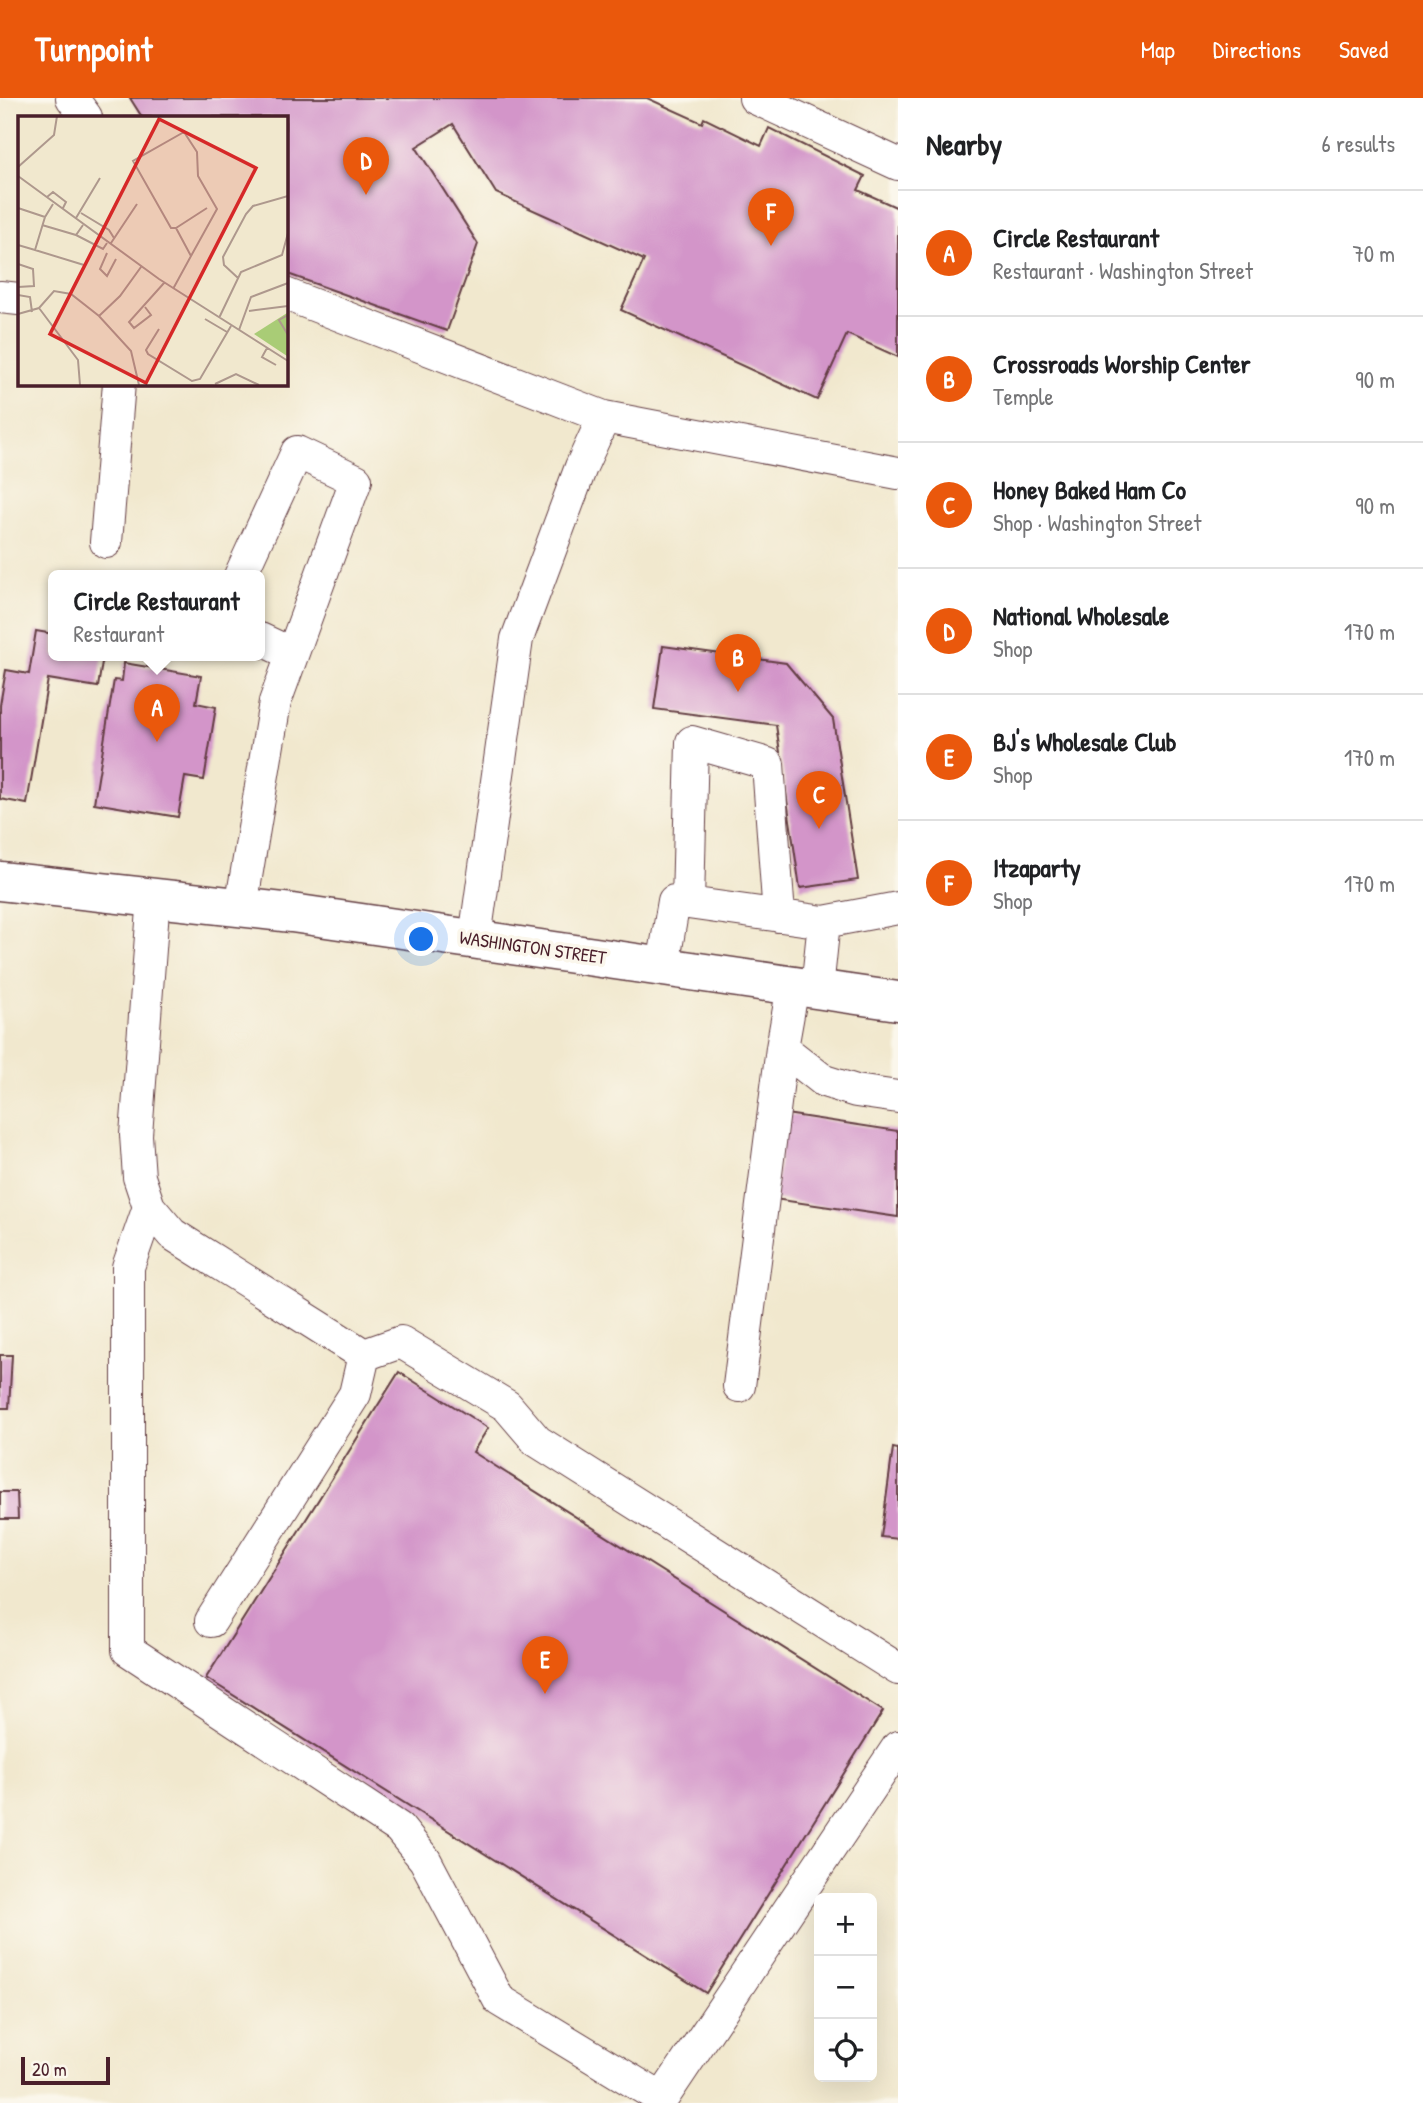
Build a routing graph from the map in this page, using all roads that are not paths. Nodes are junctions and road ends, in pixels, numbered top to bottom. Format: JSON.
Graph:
{"nodes":[{"id":1,"x":72,"y":98,"type":"edge"},
{"id":2,"x":755,"y":98,"type":"edge"},
{"id":3,"x":85,"y":116,"type":"edge"},
{"id":4,"x":898,"y":164,"type":"edge"},
{"id":5,"x":287,"y":295,"type":"edge"},
{"id":6,"x":0,"y":297,"type":"edge"},
{"id":7,"x":18,"y":299,"type":"edge"},
{"id":8,"x":119,"y":385,"type":"edge"},
{"id":9,"x":604,"y":417,"type":"junction"},
{"id":10,"x":898,"y":473,"type":"edge"},
{"id":11,"x":106,"y":542,"type":"dead end"},
{"id":12,"x":243,"y":570,"type":"edge"},
{"id":13,"x":265,"y":641,"type":"edge"},
{"id":14,"x":292,"y":654,"type":"junction"},
{"id":15,"x":0,"y":881,"type":"edge"},
{"id":16,"x":154,"y":897,"type":"junction"},
{"id":17,"x":688,"y":903,"type":"junction"},
{"id":18,"x":241,"y":906,"type":"junction"},
{"id":19,"x":898,"y":908,"type":"edge"},
{"id":20,"x":779,"y":916,"type":"junction"},
{"id":21,"x":824,"y":922,"type":"junction"},
{"id":22,"x":475,"y":938,"type":"junction"},
{"id":23,"x":663,"y":966,"type":"junction"},
{"id":24,"x":805,"y":987,"type":"junction"},
{"id":25,"x":898,"y":1001,"type":"edge"},
{"id":26,"x":782,"y":1048,"type":"junction"},
{"id":27,"x":898,"y":1097,"type":"edge"},
{"id":28,"x":149,"y":1207,"type":"junction"},
{"id":29,"x":364,"y":1355,"type":"junction"},
{"id":30,"x":739,"y":1386,"type":"dead end"},
{"id":31,"x":211,"y":1621,"type":"dead end"},
{"id":32,"x":898,"y":1670,"type":"edge"},
{"id":33,"x":898,"y":1746,"type":"edge"}],
"edges":[{"from":1,"to":3,"type":"lane"},
{"from":2,"to":4,"type":"lane"},
{"from":5,"to":9,"type":"lane"},
{"from":6,"to":7,"type":"lane"},
{"from":8,"to":11,"type":"lane"},
{"from":9,"to":10,"type":"lane"},
{"from":9,"to":22,"type":"lane"},
{"from":12,"to":14,"type":"lane"},
{"from":13,"to":14,"type":"lane"},
{"from":14,"to":18,"type":"lane"},
{"from":15,"to":16,"type":"main road","name":"WASHINGTON STREET"},
{"from":16,"to":18,"type":"main road","name":"WASHINGTON STREET"},
{"from":16,"to":28,"type":"lane"},
{"from":17,"to":20,"type":"lane"},
{"from":17,"to":20,"type":"lane"},
{"from":17,"to":23,"type":"lane"},
{"from":18,"to":22,"type":"main road","name":"WASHINGTON STREET"},
{"from":19,"to":21,"type":"lane"},
{"from":20,"to":21,"type":"lane"},
{"from":21,"to":24,"type":"lane"},
{"from":22,"to":23,"type":"main road","name":"WASHINGTON STREET"},
{"from":23,"to":24,"type":"main road","name":"WASHINGTON STREET"},
{"from":24,"to":25,"type":"main road","name":"WASHINGTON STREET"},
{"from":24,"to":26,"type":"lane"},
{"from":26,"to":27,"type":"lane"},
{"from":26,"to":30,"type":"lane"},
{"from":28,"to":29,"type":"lane"},
{"from":28,"to":33,"type":"lane"},
{"from":29,"to":31,"type":"lane"},
{"from":29,"to":32,"type":"lane"}]}
